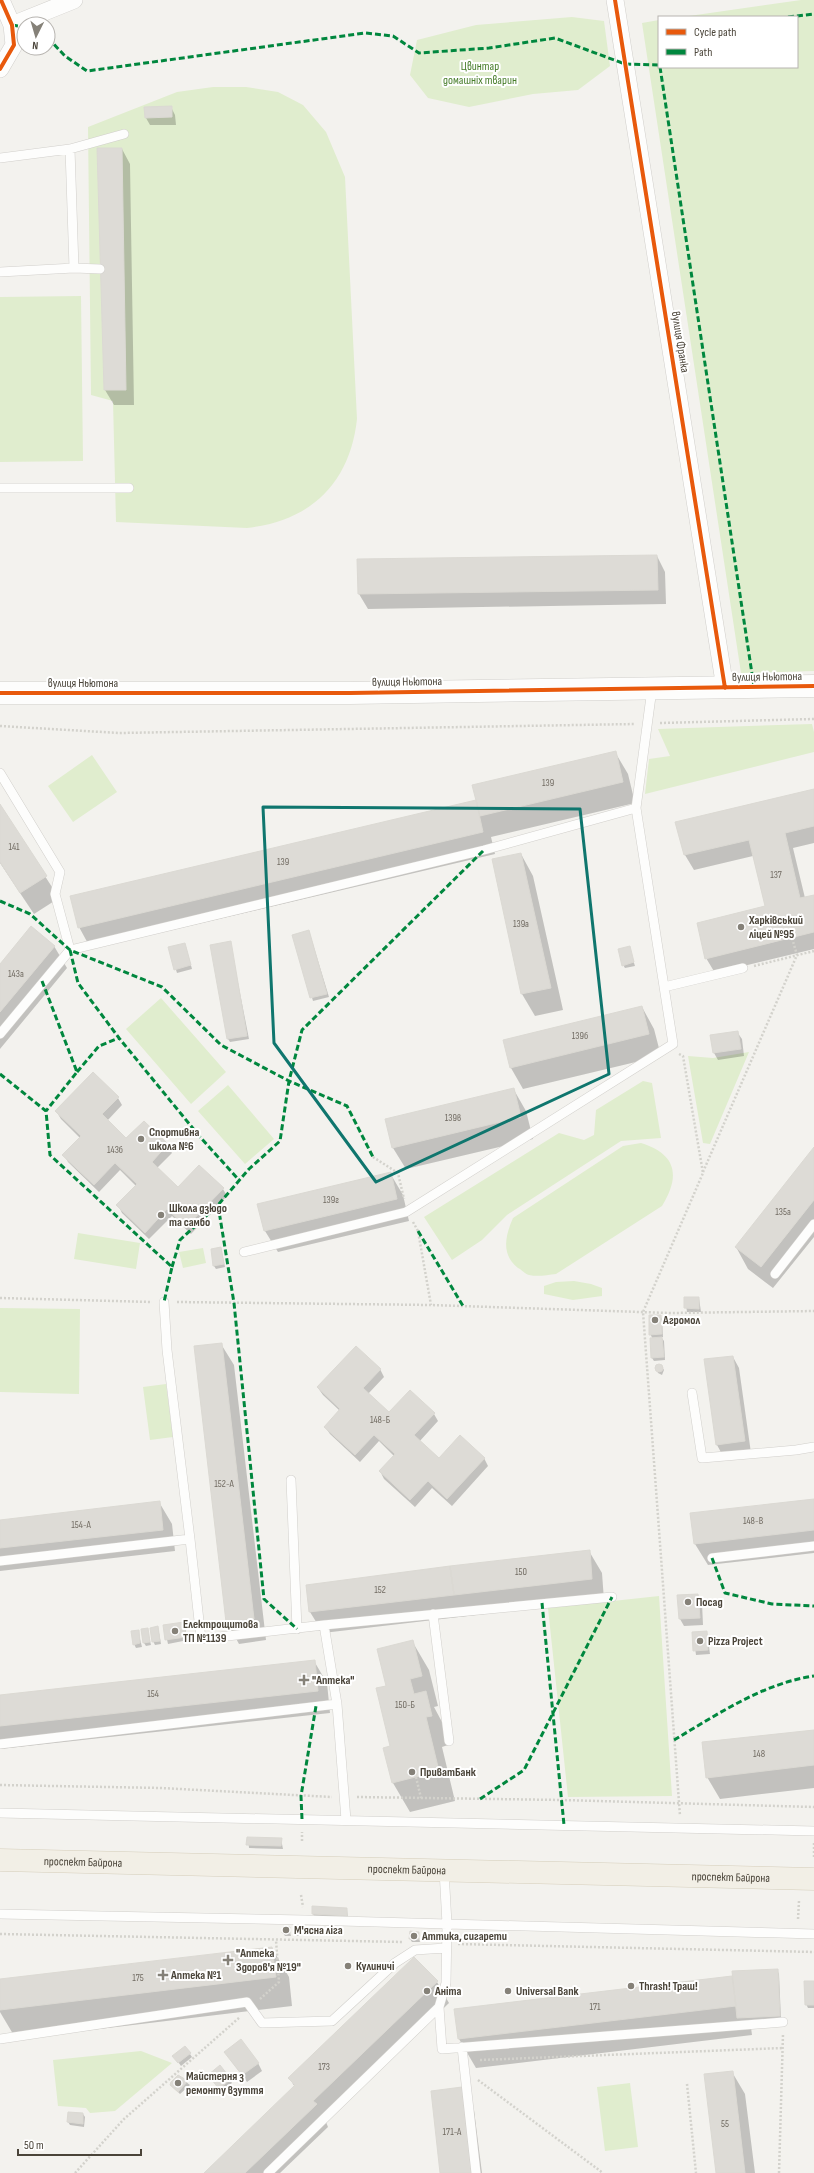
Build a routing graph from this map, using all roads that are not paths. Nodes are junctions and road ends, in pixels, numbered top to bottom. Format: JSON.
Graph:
{"nodes":[{"id":1,"x":2,"y":0,"type":"edge"},
{"id":2,"x":74,"y":0,"type":"edge"},
{"id":3,"x":615,"y":0,"type":"edge"},
{"id":4,"x":12,"y":24,"type":"junction"},
{"id":5,"x":0,"y":69,"type":"edge"},
{"id":6,"x":124,"y":134,"type":"dead end"},
{"id":7,"x":70,"y":149,"type":"junction"},
{"id":8,"x":0,"y":158,"type":"edge"},
{"id":9,"x":74,"y":268,"type":"junction"},
{"id":10,"x":100,"y":269,"type":"dead end"},
{"id":11,"x":0,"y":272,"type":"edge"},
{"id":12,"x":0,"y":488,"type":"edge"},
{"id":13,"x":129,"y":488,"type":"dead end"},
{"id":14,"x":814,"y":686,"type":"edge"},
{"id":15,"x":653,"y":687,"type":"junction"},
{"id":16,"x":724,"y":688,"type":"junction"},
{"id":17,"x":0,"y":693,"type":"edge"},
{"id":18,"x":0,"y":773,"type":"edge"},
{"id":19,"x":636,"y":808,"type":"junction"},
{"id":20,"x":70,"y":950,"type":"junction"},
{"id":21,"x":743,"y":968,"type":"road end"},
{"id":22,"x":664,"y":986,"type":"junction"},
{"id":23,"x":0,"y":1034,"type":"edge"},
{"id":24,"x":814,"y":1224,"type":"edge"},
{"id":25,"x":244,"y":1252,"type":"dead end"},
{"id":26,"x":775,"y":1274,"type":"dead end"},
{"id":27,"x":164,"y":1302,"type":"road end"},
{"id":28,"x":692,"y":1393,"type":"dead end"},
{"id":29,"x":814,"y":1447,"type":"edge"},
{"id":30,"x":292,"y":1480,"type":"dead end"},
{"id":31,"x":190,"y":1539,"type":"junction"},
{"id":32,"x":814,"y":1546,"type":"edge"},
{"id":33,"x":712,"y":1558,"type":"dead end"},
{"id":34,"x":0,"y":1561,"type":"edge"},
{"id":35,"x":612,"y":1597,"type":"dead end"},
{"id":36,"x":433,"y":1614,"type":"junction"},
{"id":37,"x":324,"y":1626,"type":"junction"},
{"id":38,"x":298,"y":1629,"type":"junction"},
{"id":39,"x":337,"y":1704,"type":"junction"},
{"id":40,"x":449,"y":1741,"type":"dead end"},
{"id":41,"x":0,"y":1744,"type":"edge"},
{"id":42,"x":0,"y":1814,"type":"edge"},
{"id":43,"x":346,"y":1820,"type":"junction"},
{"id":44,"x":814,"y":1831,"type":"edge"},
{"id":45,"x":0,"y":1860,"type":"edge"},
{"id":46,"x":444,"y":1870,"type":"junction"},
{"id":47,"x":814,"y":1879,"type":"edge"},
{"id":48,"x":0,"y":1914,"type":"edge"},
{"id":49,"x":447,"y":1924,"type":"junction"},
{"id":50,"x":814,"y":1934,"type":"edge"},
{"id":51,"x":446,"y":1948,"type":"junction"},
{"id":52,"x":439,"y":2007,"type":"junction"},
{"id":53,"x":783,"y":2022,"type":"road end"},
{"id":54,"x":0,"y":2039,"type":"edge"},
{"id":55,"x":462,"y":2047,"type":"junction"},
{"id":56,"x":268,"y":2173,"type":"edge"},
{"id":57,"x":476,"y":2173,"type":"edge"}],
"edges":[{"from":1,"to":4,"type":"street"},
{"from":2,"to":4,"type":"street"},
{"from":3,"to":16,"type":"street","name":"вулиця Франка"},
{"from":4,"to":5,"type":"street"},
{"from":6,"to":7,"type":"lane"},
{"from":7,"to":8,"type":"lane"},
{"from":7,"to":9,"type":"lane"},
{"from":9,"to":10,"type":"lane"},
{"from":9,"to":11,"type":"lane"},
{"from":12,"to":13,"type":"lane"},
{"from":14,"to":16,"type":"street","name":"вулиця Ньютона"},
{"from":15,"to":16,"type":"street","name":"вулиця Ньютона"},
{"from":15,"to":17,"type":"street","name":"вулиця Ньютона"},
{"from":15,"to":19,"type":"lane"},
{"from":18,"to":20,"type":"lane"},
{"from":19,"to":20,"type":"lane"},
{"from":19,"to":22,"type":"lane"},
{"from":20,"to":23,"type":"lane"},
{"from":21,"to":22,"type":"lane"},
{"from":22,"to":25,"type":"lane"},
{"from":24,"to":26,"type":"lane"},
{"from":27,"to":31,"type":"lane"},
{"from":28,"to":29,"type":"lane"},
{"from":30,"to":38,"type":"lane"},
{"from":31,"to":34,"type":"lane"},
{"from":31,"to":38,"type":"lane"},
{"from":32,"to":33,"type":"lane"},
{"from":35,"to":36,"type":"lane"},
{"from":36,"to":37,"type":"lane"},
{"from":36,"to":40,"type":"lane"},
{"from":37,"to":38,"type":"lane"},
{"from":37,"to":39,"type":"lane"},
{"from":39,"to":41,"type":"lane"},
{"from":39,"to":43,"type":"lane"},
{"from":42,"to":43,"type":"lane"},
{"from":43,"to":44,"type":"lane"},
{"from":45,"to":46,"type":"main road","name":"проспект Байрона"},
{"from":46,"to":47,"type":"main road","name":"проспект Байрона"},
{"from":46,"to":49,"type":"lane"},
{"from":48,"to":49,"type":"lane"},
{"from":49,"to":50,"type":"lane"},
{"from":49,"to":51,"type":"lane"},
{"from":51,"to":52,"type":"lane"},
{"from":51,"to":54,"type":"lane"},
{"from":52,"to":55,"type":"lane"},
{"from":52,"to":56,"type":"lane"},
{"from":53,"to":55,"type":"lane"},
{"from":55,"to":57,"type":"lane"}]}
